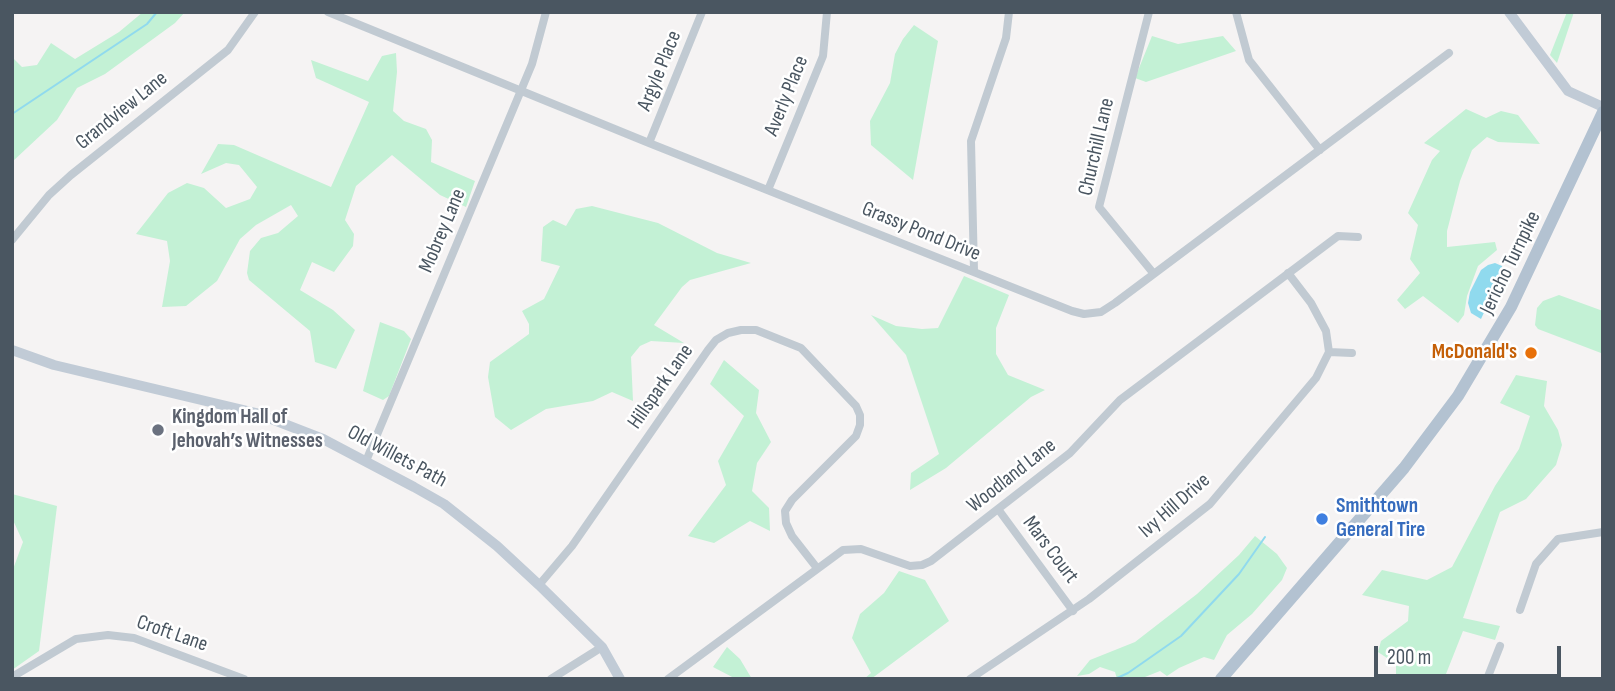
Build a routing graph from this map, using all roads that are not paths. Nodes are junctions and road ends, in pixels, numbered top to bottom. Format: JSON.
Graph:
{"nodes":[{"id":1,"x":256,"y":12,"type":"edge"},
{"id":2,"x":328,"y":12,"type":"edge"},
{"id":3,"x":545,"y":12,"type":"edge"},
{"id":4,"x":702,"y":12,"type":"edge"},
{"id":5,"x":827,"y":12,"type":"edge"},
{"id":6,"x":1009,"y":12,"type":"edge"},
{"id":7,"x":1149,"y":12,"type":"edge"},
{"id":8,"x":1236,"y":12,"type":"edge"},
{"id":9,"x":1509,"y":12,"type":"edge"},
{"id":10,"x":1449,"y":53,"type":"dead end"},
{"id":11,"x":521,"y":92,"type":"junction"},
{"id":12,"x":1603,"y":110,"type":"edge"},
{"id":13,"x":649,"y":143,"type":"junction"},
{"id":14,"x":1320,"y":150,"type":"junction"},
{"id":15,"x":768,"y":190,"type":"junction"},
{"id":16,"x":1358,"y":237,"type":"dead end"},
{"id":17,"x":12,"y":240,"type":"edge"},
{"id":18,"x":974,"y":271,"type":"junction"},
{"id":19,"x":1288,"y":273,"type":"junction"},
{"id":20,"x":1154,"y":275,"type":"junction"},
{"id":21,"x":12,"y":350,"type":"edge"},
{"id":22,"x":1329,"y":352,"type":"junction"},
{"id":23,"x":1352,"y":353,"type":"dead end"},
{"id":24,"x":366,"y":461,"type":"junction"},
{"id":25,"x":998,"y":509,"type":"junction"},
{"id":26,"x":1603,"y":532,"type":"edge"},
{"id":27,"x":817,"y":568,"type":"junction"},
{"id":28,"x":539,"y":585,"type":"junction"},
{"id":29,"x":1520,"y":610,"type":"dead end"},
{"id":30,"x":1073,"y":611,"type":"junction"},
{"id":31,"x":1500,"y":646,"type":"dead end"},
{"id":32,"x":602,"y":647,"type":"junction"},
{"id":33,"x":12,"y":677,"type":"edge"},
{"id":34,"x":244,"y":679,"type":"edge"},
{"id":35,"x":551,"y":679,"type":"edge"},
{"id":36,"x":620,"y":679,"type":"edge"},
{"id":37,"x":668,"y":679,"type":"edge"},
{"id":38,"x":970,"y":679,"type":"edge"},
{"id":39,"x":1221,"y":679,"type":"edge"},
{"id":40,"x":1487,"y":679,"type":"edge"}],
"edges":[{"from":1,"to":17,"type":"street","name":"Grandview Lane"},
{"from":2,"to":11,"type":"street","name":"Grassy Pond Drive"},
{"from":3,"to":11,"type":"street","name":"Mobrey Lane"},
{"from":4,"to":13,"type":"street","name":"Argyle Place"},
{"from":5,"to":15,"type":"street","name":"Averly Place"},
{"from":6,"to":18,"type":"street"},
{"from":7,"to":20,"type":"street","name":"Churchill Lane"},
{"from":8,"to":14,"type":"street"},
{"from":9,"to":12,"type":"main road"},
{"from":10,"to":14,"type":"street","name":"Grassy Pond Drive"},
{"from":11,"to":13,"type":"street","name":"Grassy Pond Drive"},
{"from":11,"to":24,"type":"street","name":"Mobrey Lane"},
{"from":12,"to":39,"type":"main road","name":"Jericho Turnpike"},
{"from":13,"to":15,"type":"street","name":"Grassy Pond Drive"},
{"from":14,"to":20,"type":"street","name":"Grassy Pond Drive"},
{"from":15,"to":18,"type":"street","name":"Grassy Pond Drive"},
{"from":16,"to":19,"type":"street","name":"Woodland Lane"},
{"from":18,"to":20,"type":"street","name":"Grassy Pond Drive"},
{"from":19,"to":22,"type":"street"},
{"from":19,"to":25,"type":"street","name":"Woodland Lane"},
{"from":21,"to":24,"type":"main road","name":"Old Willets Path"},
{"from":22,"to":23,"type":"street"},
{"from":22,"to":30,"type":"street","name":"Ivy Hill Drive"},
{"from":24,"to":28,"type":"main road","name":"Old Willets Path"},
{"from":25,"to":27,"type":"street","name":"Woodland Lane"},
{"from":25,"to":30,"type":"street","name":"Mars Court"},
{"from":26,"to":29,"type":"street"},
{"from":27,"to":28,"type":"street","name":"Hillspark Lane"},
{"from":27,"to":37,"type":"street","name":"Woodland Lane"},
{"from":28,"to":32,"type":"main road","name":"Old Willets Path"},
{"from":30,"to":38,"type":"street","name":"Ivy Hill Drive"},
{"from":31,"to":40,"type":"street"},
{"from":32,"to":35,"type":"street"},
{"from":32,"to":36,"type":"main road","name":"Old Willets Path"},
{"from":33,"to":34,"type":"street","name":"Croft Lane"}]}
